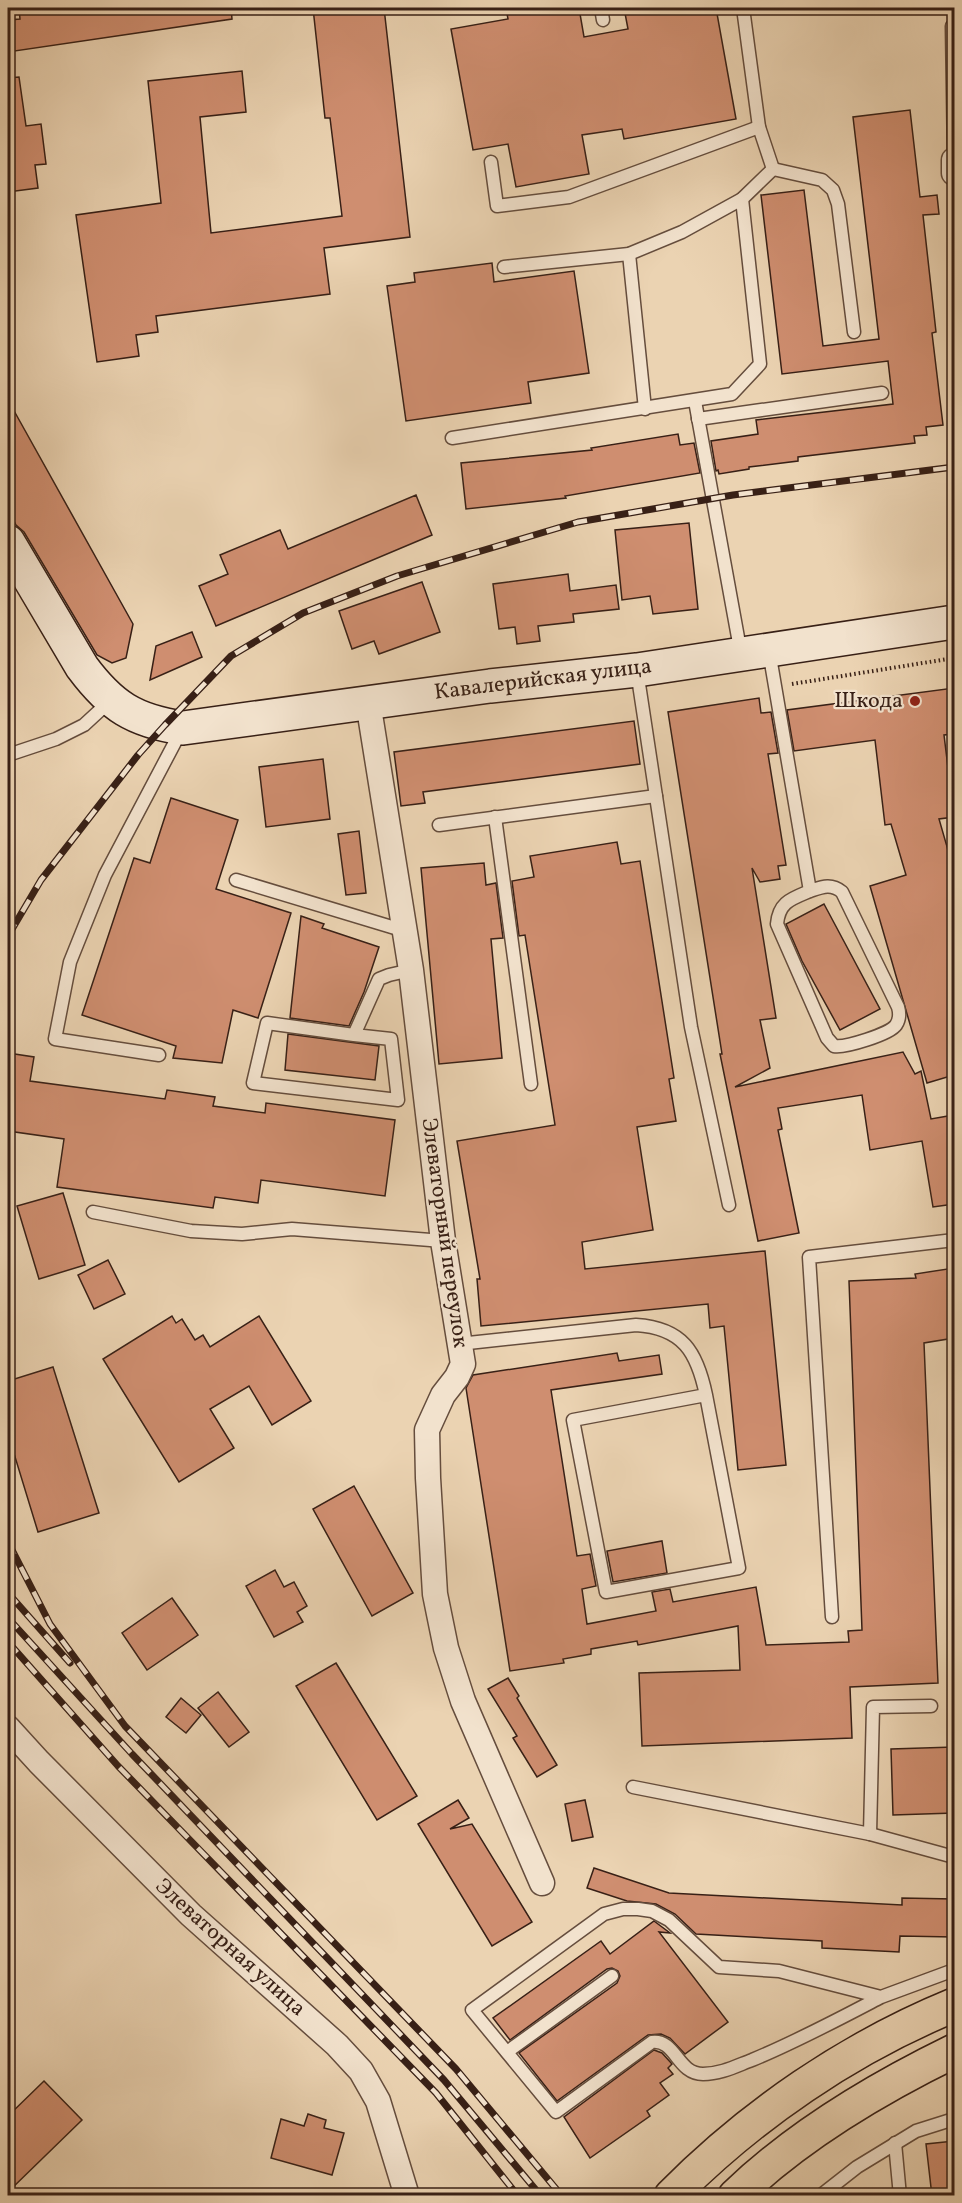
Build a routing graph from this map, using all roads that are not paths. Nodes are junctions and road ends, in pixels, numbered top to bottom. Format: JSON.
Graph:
{"nodes":[{"id":1,"x":743,"y":8,"type":"edge"},
{"id":2,"x":954,"y":25,"type":"edge"},
{"id":3,"x":759,"y":127,"type":"junction"},
{"id":4,"x":491,"y":162,"type":"dead end"},
{"id":5,"x":954,"y":165,"type":"edge"},
{"id":6,"x":773,"y":169,"type":"junction"},
{"id":7,"x":742,"y":198,"type":"junction"},
{"id":8,"x":628,"y":254,"type":"junction"},
{"id":9,"x":504,"y":267,"type":"dead end"},
{"id":10,"x":854,"y":333,"type":"dead end"},
{"id":11,"x":882,"y":393,"type":"dead end"},
{"id":12,"x":695,"y":401,"type":"junction"},
{"id":13,"x":645,"y":409,"type":"junction"},
{"id":14,"x":699,"y":418,"type":"junction"},
{"id":15,"x":452,"y":438,"type":"dead end"},
{"id":16,"x":8,"y":542,"type":"edge"},
{"id":17,"x":954,"y":622,"type":"edge"},
{"id":18,"x":755,"y":652,"type":"junction"},
{"id":19,"x":637,"y":670,"type":"junction"},
{"id":20,"x":368,"y":702,"type":"junction"},
{"id":21,"x":121,"y":708,"type":"junction"},
{"id":22,"x":183,"y":728,"type":"junction"},
{"id":23,"x":8,"y":755,"type":"edge"},
{"id":24,"x":656,"y":796,"type":"junction"},
{"id":25,"x":495,"y":817,"type":"junction"},
{"id":26,"x":439,"y":825,"type":"dead end"},
{"id":27,"x":236,"y":880,"type":"dead end"},
{"id":28,"x":810,"y":891,"type":"junction"},
{"id":29,"x":405,"y":931,"type":"junction"},
{"id":30,"x":411,"y":970,"type":"junction"},
{"id":31,"x":354,"y":1035,"type":"junction"},
{"id":32,"x":159,"y":1055,"type":"dead end"},
{"id":33,"x":531,"y":1084,"type":"dead end"},
{"id":34,"x":729,"y":1204,"type":"dead end"},
{"id":35,"x":93,"y":1212,"type":"dead end"},
{"id":36,"x":954,"y":1240,"type":"edge"},
{"id":37,"x":443,"y":1241,"type":"junction"},
{"id":38,"x":459,"y":1344,"type":"junction"},
{"id":39,"x":706,"y":1395,"type":"junction"},
{"id":40,"x":832,"y":1617,"type":"dead end"},
{"id":41,"x":931,"y":1706,"type":"dead end"},
{"id":42,"x":8,"y":1728,"type":"edge"},
{"id":43,"x":633,"y":1787,"type":"dead end"},
{"id":44,"x":870,"y":1834,"type":"junction"},
{"id":45,"x":954,"y":1857,"type":"edge"},
{"id":46,"x":542,"y":1883,"type":"dead end"},
{"id":47,"x":954,"y":1970,"type":"edge"},
{"id":48,"x":612,"y":1976,"type":"dead end"},
{"id":49,"x":881,"y":1997,"type":"junction"},
{"id":50,"x":954,"y":2004,"type":"edge"},
{"id":51,"x":954,"y":2051,"type":"edge"},
{"id":52,"x":507,"y":2052,"type":"junction"},
{"id":53,"x":954,"y":2119,"type":"edge"},
{"id":54,"x":896,"y":2143,"type":"junction"},
{"id":55,"x":407,"y":2196,"type":"edge"},
{"id":56,"x":671,"y":2196,"type":"edge"},
{"id":57,"x":735,"y":2196,"type":"edge"},
{"id":58,"x":820,"y":2196,"type":"edge"},
{"id":59,"x":900,"y":2196,"type":"edge"}],
"edges":[{"from":1,"to":3,"type":"lane"},
{"from":2,"to":5,"type":"lane"},
{"from":3,"to":4,"type":"lane"},
{"from":3,"to":6,"type":"lane"},
{"from":6,"to":7,"type":"lane"},
{"from":6,"to":10,"type":"lane"},
{"from":7,"to":8,"type":"lane"},
{"from":7,"to":12,"type":"lane"},
{"from":8,"to":9,"type":"lane"},
{"from":8,"to":13,"type":"lane"},
{"from":11,"to":14,"type":"lane"},
{"from":12,"to":13,"type":"lane"},
{"from":12,"to":14,"type":"lane"},
{"from":13,"to":15,"type":"lane"},
{"from":14,"to":18,"type":"lane"},
{"from":16,"to":21,"type":"street"},
{"from":17,"to":18,"type":"street","name":"Кавалерийская улица"},
{"from":18,"to":19,"type":"street","name":"Кавалерийская улица"},
{"from":18,"to":28,"type":"lane"},
{"from":19,"to":20,"type":"street","name":"Кавалерийская улица"},
{"from":19,"to":24,"type":"lane"},
{"from":20,"to":22,"type":"street","name":"Кавалерийская улица"},
{"from":20,"to":29,"type":"street","name":"Элеваторный переулок"},
{"from":21,"to":22,"type":"street","name":"Кавалерийская улица"},
{"from":21,"to":23,"type":"lane"},
{"from":22,"to":32,"type":"lane"},
{"from":24,"to":25,"type":"lane"},
{"from":24,"to":34,"type":"lane"},
{"from":25,"to":26,"type":"lane"},
{"from":25,"to":33,"type":"lane"},
{"from":27,"to":29,"type":"lane"},
{"from":28,"to":28,"type":"lane"},
{"from":29,"to":30,"type":"street","name":"Элеваторный переулок"},
{"from":30,"to":31,"type":"lane"},
{"from":30,"to":37,"type":"street","name":"Элеваторный переулок"},
{"from":31,"to":31,"type":"lane"},
{"from":35,"to":37,"type":"lane"},
{"from":36,"to":40,"type":"lane"},
{"from":37,"to":38,"type":"street","name":"Элеваторный переулок"},
{"from":38,"to":39,"type":"lane"},
{"from":38,"to":46,"type":"street","name":"Элеваторный переулок"},
{"from":39,"to":39,"type":"lane"},
{"from":41,"to":44,"type":"lane"},
{"from":42,"to":55,"type":"street","name":"Элеваторная улица"},
{"from":43,"to":44,"type":"lane"},
{"from":44,"to":45,"type":"lane"},
{"from":47,"to":49,"type":"lane"},
{"from":48,"to":52,"type":"lane"},
{"from":49,"to":52,"type":"lane"},
{"from":49,"to":52,"type":"lane"},
{"from":50,"to":56,"type":"main road"},
{"from":51,"to":57,"type":"main road"},
{"from":53,"to":54,"type":"lane"},
{"from":54,"to":58,"type":"lane"},
{"from":54,"to":59,"type":"lane"}]}
